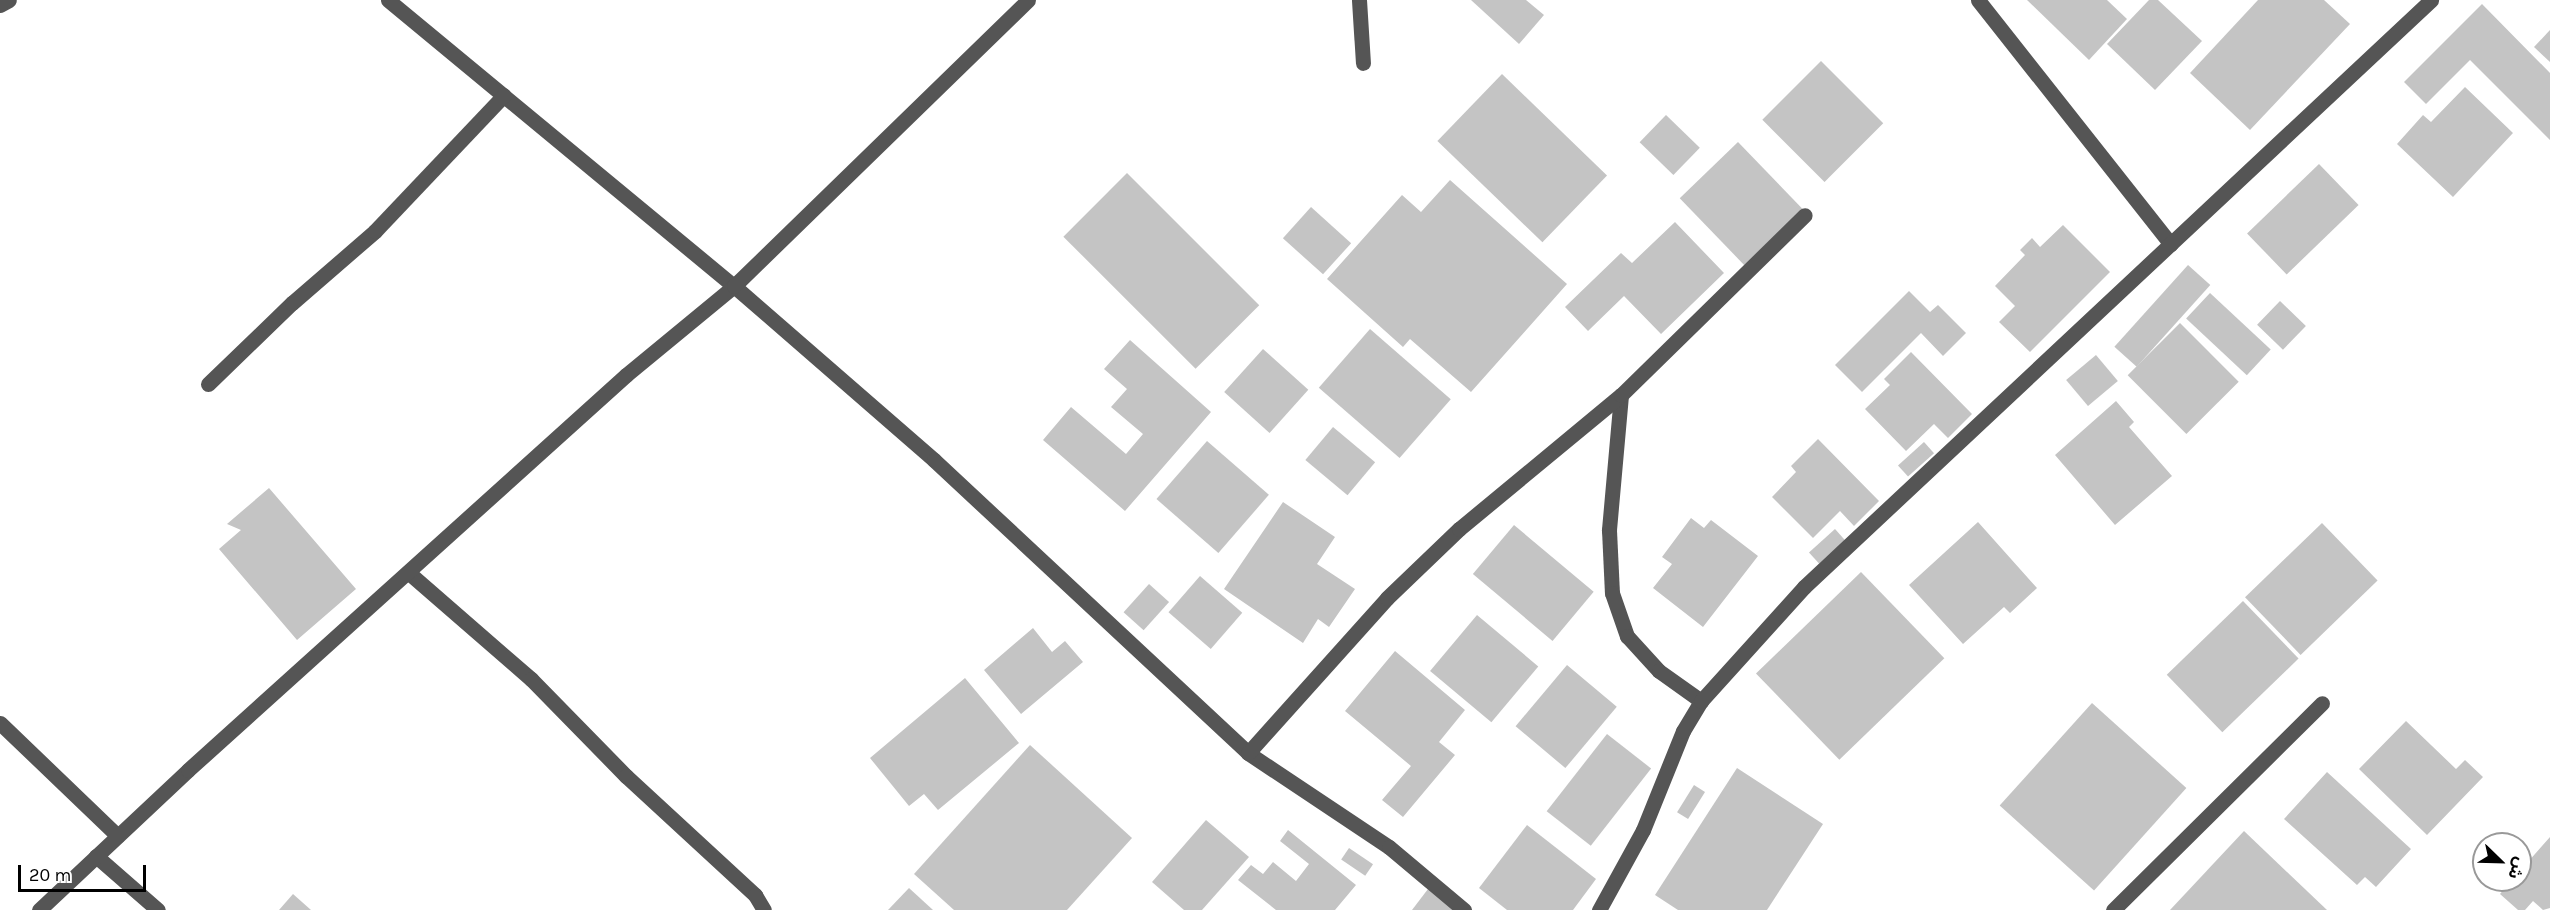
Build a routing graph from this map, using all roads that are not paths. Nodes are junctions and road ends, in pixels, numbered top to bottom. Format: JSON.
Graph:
{"nodes":[{"id":1,"x":9,"y":0,"type":"edge"},
{"id":2,"x":388,"y":0,"type":"edge"},
{"id":3,"x":1028,"y":0,"type":"edge"},
{"id":4,"x":1359,"y":0,"type":"edge"},
{"id":5,"x":1978,"y":0,"type":"edge"},
{"id":6,"x":2431,"y":0,"type":"edge"},
{"id":7,"x":0,"y":5,"type":"edge"},
{"id":8,"x":1363,"y":63,"type":"dead end"},
{"id":9,"x":504,"y":94,"type":"junction"},
{"id":10,"x":1805,"y":215,"type":"dead end"},
{"id":11,"x":2171,"y":244,"type":"junction"},
{"id":12,"x":734,"y":286,"type":"junction"},
{"id":13,"x":208,"y":384,"type":"dead end"},
{"id":14,"x":1621,"y":395,"type":"junction"},
{"id":15,"x":409,"y":573,"type":"junction"},
{"id":16,"x":1701,"y":701,"type":"junction"},
{"id":17,"x":2322,"y":702,"type":"dead end"},
{"id":18,"x":0,"y":723,"type":"edge"},
{"id":19,"x":1248,"y":753,"type":"junction"},
{"id":20,"x":118,"y":836,"type":"junction"},
{"id":21,"x":96,"y":856,"type":"junction"},
{"id":22,"x":39,"y":910,"type":"edge"},
{"id":23,"x":159,"y":910,"type":"edge"},
{"id":24,"x":764,"y":910,"type":"edge"},
{"id":25,"x":1464,"y":910,"type":"edge"},
{"id":26,"x":1599,"y":910,"type":"edge"},
{"id":27,"x":2113,"y":910,"type":"edge"}],
"edges":[{"from":1,"to":7,"type":"street"},
{"from":2,"to":9,"type":"street"},
{"from":3,"to":12,"type":"street"},
{"from":4,"to":8,"type":"street"},
{"from":5,"to":11,"type":"street"},
{"from":6,"to":11,"type":"street"},
{"from":9,"to":12,"type":"street"},
{"from":9,"to":13,"type":"street"},
{"from":10,"to":14,"type":"street"},
{"from":11,"to":16,"type":"street"},
{"from":12,"to":15,"type":"street"},
{"from":12,"to":19,"type":"street"},
{"from":14,"to":16,"type":"street"},
{"from":14,"to":19,"type":"street"},
{"from":15,"to":20,"type":"street"},
{"from":15,"to":24,"type":"street"},
{"from":16,"to":26,"type":"street"},
{"from":17,"to":27,"type":"street"},
{"from":18,"to":20,"type":"street"},
{"from":19,"to":25,"type":"street"},
{"from":20,"to":21,"type":"street"},
{"from":21,"to":22,"type":"street"},
{"from":21,"to":23,"type":"street"}]}
